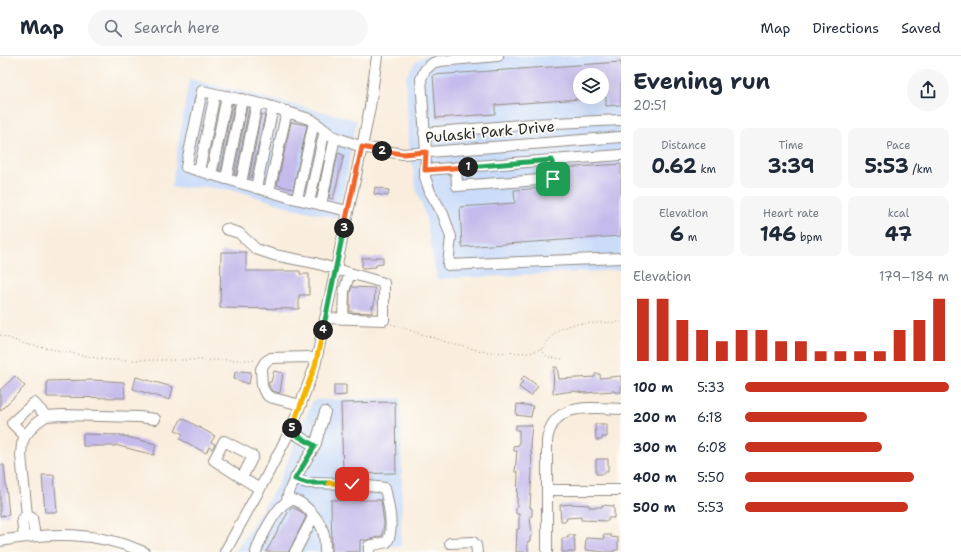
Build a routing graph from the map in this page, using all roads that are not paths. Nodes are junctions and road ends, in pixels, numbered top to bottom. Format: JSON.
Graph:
{"nodes":[{"id":1,"x":377,"y":56,"type":"edge"},
{"id":2,"x":498,"y":56,"type":"edge"},
{"id":3,"x":449,"y":58,"type":"edge"},
{"id":4,"x":227,"y":96,"type":"junction"},
{"id":5,"x":242,"y":99,"type":"junction"},
{"id":6,"x":257,"y":103,"type":"junction"},
{"id":7,"x":273,"y":107,"type":"junction"},
{"id":8,"x":287,"y":111,"type":"junction"},
{"id":9,"x":621,"y":120,"type":"edge"},
{"id":10,"x":314,"y":122,"type":"junction"},
{"id":11,"x":325,"y":130,"type":"junction"},
{"id":12,"x":424,"y":134,"type":"junction"},
{"id":13,"x":335,"y":137,"type":"junction"},
{"id":14,"x":621,"y":137,"type":"edge"},
{"id":15,"x":362,"y":147,"type":"junction"},
{"id":16,"x":426,"y":152,"type":"junction"},
{"id":17,"x":621,"y":156,"type":"edge"},
{"id":18,"x":552,"y":160,"type":"junction"},
{"id":19,"x":456,"y":167,"type":"junction"},
{"id":20,"x":425,"y":170,"type":"junction"},
{"id":21,"x":211,"y":175,"type":"junction"},
{"id":22,"x":226,"y":179,"type":"junction"},
{"id":23,"x":241,"y":184,"type":"junction"},
{"id":24,"x":256,"y":188,"type":"junction"},
{"id":25,"x":269,"y":191,"type":"junction"},
{"id":26,"x":297,"y":199,"type":"junction"},
{"id":27,"x":309,"y":202,"type":"junction"},
{"id":28,"x":326,"y":206,"type":"junction"},
{"id":29,"x":348,"y":211,"type":"junction"},
{"id":30,"x":226,"y":229,"type":"dead end"},
{"id":31,"x":621,"y":258,"type":"edge"},
{"id":32,"x":336,"y":269,"type":"junction"},
{"id":33,"x":350,"y":273,"type":"junction"},
{"id":34,"x":325,"y":318,"type":"junction"},
{"id":35,"x":344,"y":319,"type":"junction"},
{"id":36,"x":316,"y":360,"type":"junction"},
{"id":37,"x":301,"y":404,"type":"junction"},
{"id":38,"x":621,"y":409,"type":"edge"},
{"id":39,"x":325,"y":412,"type":"dead end"},
{"id":40,"x":46,"y":416,"type":"junction"},
{"id":41,"x":155,"y":419,"type":"dead end"},
{"id":42,"x":290,"y":431,"type":"junction"},
{"id":43,"x":25,"y":436,"type":"junction"},
{"id":44,"x":315,"y":446,"type":"junction"},
{"id":45,"x":242,"y":478,"type":"dead end"},
{"id":46,"x":295,"y":479,"type":"junction"},
{"id":47,"x":260,"y":489,"type":"junction"},
{"id":48,"x":547,"y":490,"type":"junction"},
{"id":49,"x":621,"y":490,"type":"edge"},
{"id":50,"x":287,"y":501,"type":"junction"},
{"id":51,"x":312,"y":514,"type":"junction"},
{"id":52,"x":27,"y":515,"type":"junction"},
{"id":53,"x":35,"y":536,"type":"junction"},
{"id":54,"x":24,"y":537,"type":"junction"},
{"id":55,"x":0,"y":541,"type":"edge"},
{"id":56,"x":450,"y":543,"type":"dead end"},
{"id":57,"x":227,"y":551,"type":"edge"},
{"id":58,"x":144,"y":552,"type":"edge"},
{"id":59,"x":256,"y":552,"type":"edge"},
{"id":60,"x":295,"y":552,"type":"edge"},
{"id":61,"x":325,"y":552,"type":"edge"},
{"id":62,"x":369,"y":552,"type":"edge"},
{"id":63,"x":477,"y":552,"type":"edge"},
{"id":64,"x":547,"y":552,"type":"edge"}],
"edges":[{"from":1,"to":15,"type":"street"},
{"from":2,"to":3,"type":"street"},
{"from":3,"to":12,"type":"street"},
{"from":4,"to":5,"type":"street","name":"Pulaski Park Drive"},
{"from":4,"to":21,"type":"street"},
{"from":4,"to":21,"type":"street","name":"Pulaski Park Drive"},
{"from":5,"to":6,"type":"street","name":"Pulaski Park Drive"},
{"from":5,"to":22,"type":"street"},
{"from":6,"to":7,"type":"street","name":"Pulaski Park Drive"},
{"from":6,"to":23,"type":"street"},
{"from":7,"to":8,"type":"street","name":"Pulaski Park Drive"},
{"from":7,"to":24,"type":"street"},
{"from":8,"to":10,"type":"street","name":"Pulaski Park Drive"},
{"from":8,"to":25,"type":"street"},
{"from":9,"to":12,"type":"street"},
{"from":10,"to":11,"type":"street","name":"Pulaski Park Drive"},
{"from":10,"to":26,"type":"street"},
{"from":11,"to":13,"type":"street","name":"Pulaski Park Drive"},
{"from":11,"to":27,"type":"street"},
{"from":12,"to":16,"type":"street"},
{"from":13,"to":15,"type":"street","name":"Pulaski Park Drive"},
{"from":13,"to":28,"type":"street"},
{"from":14,"to":16,"type":"street","name":"Pulaski Park Drive"},
{"from":15,"to":16,"type":"street","name":"Pulaski Park Drive"},
{"from":15,"to":29,"type":"street"},
{"from":16,"to":20,"type":"street"},
{"from":17,"to":18,"type":"street"},
{"from":18,"to":19,"type":"street"},
{"from":18,"to":19,"type":"street"},
{"from":19,"to":20,"type":"street"},
{"from":20,"to":31,"type":"street"},
{"from":21,"to":22,"type":"street"},
{"from":22,"to":23,"type":"street"},
{"from":23,"to":24,"type":"street"},
{"from":24,"to":25,"type":"street"},
{"from":25,"to":26,"type":"street"},
{"from":26,"to":27,"type":"street"},
{"from":27,"to":28,"type":"street"},
{"from":28,"to":29,"type":"street"},
{"from":29,"to":32,"type":"street"},
{"from":30,"to":32,"type":"street"},
{"from":32,"to":33,"type":"street"},
{"from":32,"to":34,"type":"street"},
{"from":33,"to":35,"type":"street"},
{"from":33,"to":35,"type":"street"},
{"from":34,"to":35,"type":"street"},
{"from":34,"to":36,"type":"street"},
{"from":36,"to":37,"type":"street"},
{"from":36,"to":37,"type":"street"},
{"from":37,"to":42,"type":"street"},
{"from":38,"to":48,"type":"street"},
{"from":39,"to":44,"type":"street"},
{"from":40,"to":41,"type":"street"},
{"from":40,"to":43,"type":"street"},
{"from":40,"to":43,"type":"street"},
{"from":42,"to":44,"type":"street"},
{"from":42,"to":47,"type":"street"},
{"from":43,"to":52,"type":"street"},
{"from":44,"to":46,"type":"street"},
{"from":45,"to":47,"type":"street"},
{"from":46,"to":50,"type":"street"},
{"from":46,"to":62,"type":"street"},
{"from":47,"to":57,"type":"street"},
{"from":48,"to":49,"type":"street"},
{"from":48,"to":64,"type":"street"},
{"from":50,"to":51,"type":"street"},
{"from":50,"to":59,"type":"street"},
{"from":51,"to":60,"type":"street"},
{"from":51,"to":61,"type":"street"},
{"from":52,"to":53,"type":"street"},
{"from":52,"to":54,"type":"street"},
{"from":53,"to":54,"type":"street"},
{"from":53,"to":58,"type":"street"},
{"from":54,"to":55,"type":"street"},
{"from":56,"to":63,"type":"street"}]}
